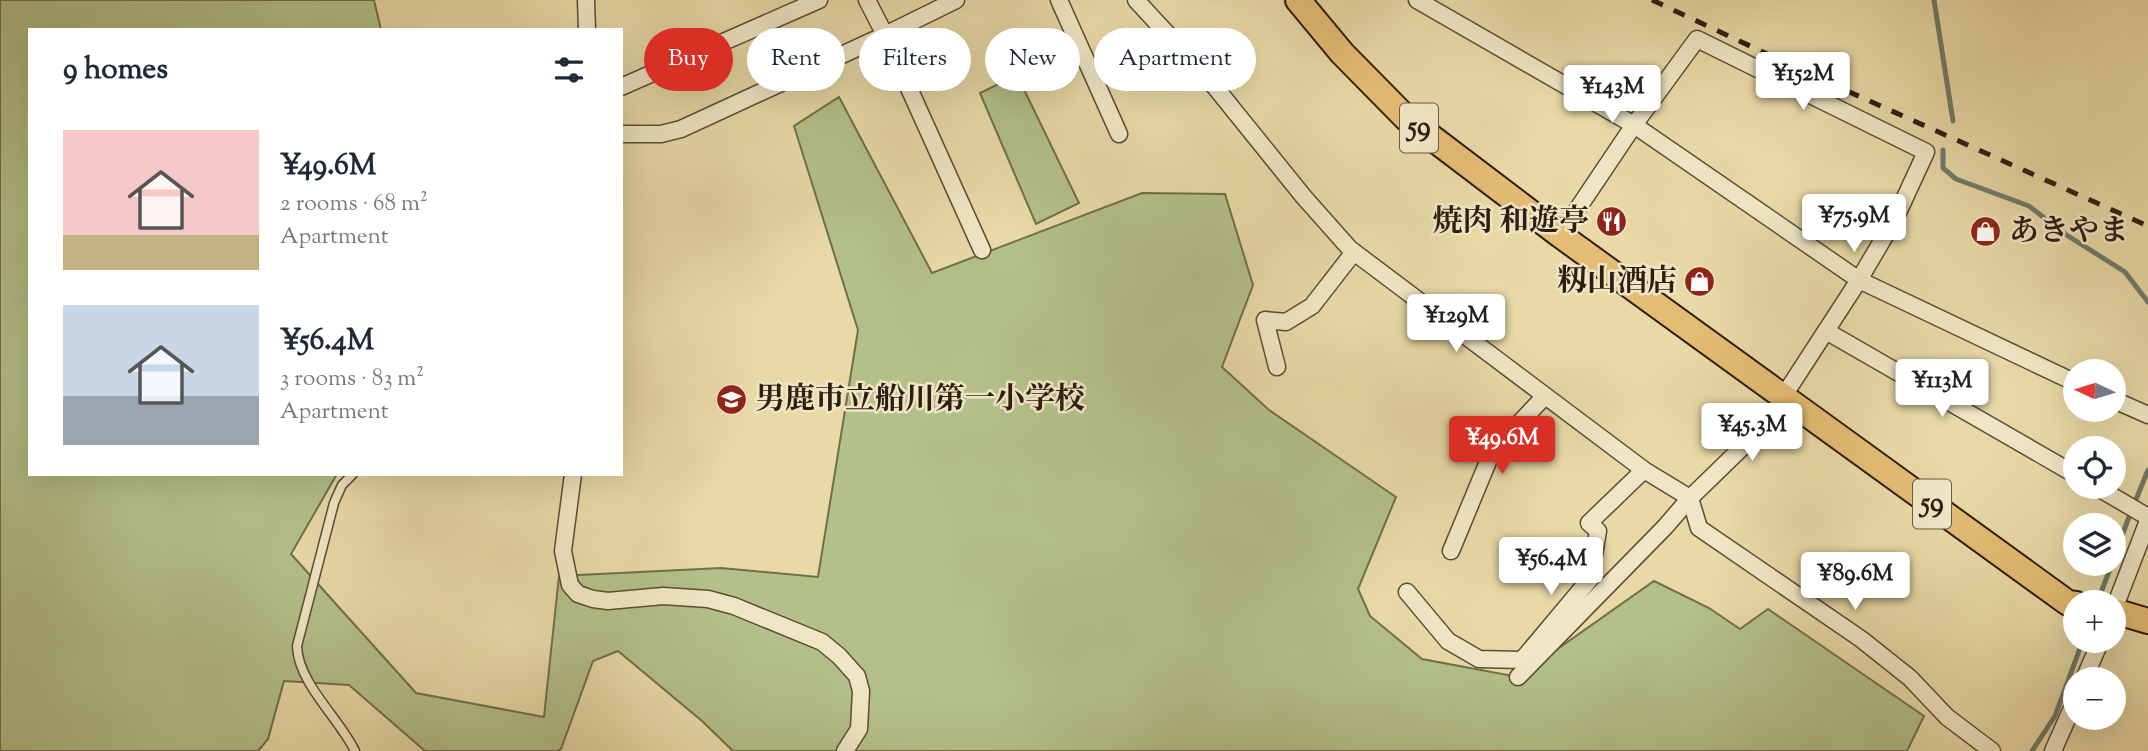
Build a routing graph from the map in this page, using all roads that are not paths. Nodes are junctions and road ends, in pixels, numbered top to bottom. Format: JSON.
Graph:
{"nodes":[{"id":1,"x":586,"y":0,"type":"edge"},
{"id":2,"x":819,"y":0,"type":"edge"},
{"id":3,"x":867,"y":0,"type":"edge"},
{"id":4,"x":956,"y":0,"type":"edge"},
{"id":5,"x":1059,"y":0,"type":"edge"},
{"id":6,"x":1136,"y":0,"type":"edge"},
{"id":7,"x":1298,"y":0,"type":"edge"},
{"id":8,"x":1417,"y":0,"type":"edge"},
{"id":9,"x":587,"y":28,"type":"edge"},
{"id":10,"x":881,"y":28,"type":"edge"},
{"id":11,"x":899,"y":28,"type":"edge"},
{"id":12,"x":859,"y":47,"type":"edge"},
{"id":13,"x":623,"y":86,"type":"edge"},
{"id":14,"x":910,"y":91,"type":"edge"},
{"id":15,"x":1634,"y":125,"type":"junction"},
{"id":16,"x":623,"y":134,"type":"edge"},
{"id":17,"x":1119,"y":134,"type":"dead end"},
{"id":18,"x":1560,"y":234,"type":"junction"},
{"id":19,"x":982,"y":250,"type":"dead end"},
{"id":20,"x":1354,"y":252,"type":"junction"},
{"id":21,"x":1859,"y":280,"type":"junction"},
{"id":22,"x":1826,"y":331,"type":"junction"},
{"id":23,"x":1277,"y":367,"type":"dead end"},
{"id":24,"x":2063,"y":377,"type":"edge"},
{"id":25,"x":1545,"y":396,"type":"junction"},
{"id":26,"x":1786,"y":399,"type":"junction"},
{"id":27,"x":2126,"y":406,"type":"edge"},
{"id":28,"x":2148,"y":415,"type":"edge"},
{"id":29,"x":2063,"y":468,"type":"edge"},
{"id":30,"x":1644,"y":470,"type":"junction"},
{"id":31,"x":351,"y":476,"type":"edge"},
{"id":32,"x":573,"y":476,"type":"edge"},
{"id":33,"x":1690,"y":498,"type":"junction"},
{"id":34,"x":2116,"y":499,"type":"edge"},
{"id":35,"x":2148,"y":519,"type":"edge"},
{"id":36,"x":1451,"y":551,"type":"dead end"},
{"id":37,"x":2121,"y":590,"type":"edge"},
{"id":38,"x":1407,"y":592,"type":"dead end"},
{"id":39,"x":2063,"y":599,"type":"edge"},
{"id":40,"x":2126,"y":614,"type":"edge"},
{"id":41,"x":2148,"y":621,"type":"edge"},
{"id":42,"x":1518,"y":677,"type":"dead end"},
{"id":43,"x":2063,"y":728,"type":"edge"},
{"id":44,"x":355,"y":751,"type":"edge"},
{"id":45,"x":845,"y":751,"type":"edge"},
{"id":46,"x":1992,"y":751,"type":"edge"},
{"id":47,"x":2053,"y":751,"type":"edge"}],
"edges":[{"from":1,"to":9,"type":"street"},
{"from":2,"to":13,"type":"street"},
{"from":3,"to":10,"type":"street"},
{"from":4,"to":11,"type":"street"},
{"from":5,"to":17,"type":"street"},
{"from":6,"to":20,"type":"street"},
{"from":7,"to":18,"type":"main road","number":"59"},
{"from":8,"to":15,"type":"street"},
{"from":12,"to":16,"type":"street"},
{"from":14,"to":19,"type":"street"},
{"from":15,"to":18,"type":"street"},
{"from":15,"to":21,"type":"street"},
{"from":15,"to":21,"type":"street"},
{"from":18,"to":26,"type":"main road","number":"59"},
{"from":20,"to":23,"type":"street"},
{"from":20,"to":25,"type":"street"},
{"from":21,"to":22,"type":"street"},
{"from":21,"to":24,"type":"street"},
{"from":22,"to":26,"type":"street"},
{"from":22,"to":29,"type":"street"},
{"from":25,"to":30,"type":"street"},
{"from":25,"to":36,"type":"street"},
{"from":26,"to":33,"type":"street"},
{"from":26,"to":39,"type":"main road","number":"59"},
{"from":27,"to":28,"type":"street"},
{"from":30,"to":33,"type":"street"},
{"from":30,"to":38,"type":"street"},
{"from":31,"to":44,"type":"lane"},
{"from":32,"to":45,"type":"street"},
{"from":33,"to":42,"type":"street"},
{"from":33,"to":46,"type":"street"},
{"from":34,"to":35,"type":"street"},
{"from":35,"to":37,"type":"street"},
{"from":40,"to":41,"type":"main road"},
{"from":43,"to":47,"type":"street"}]}
